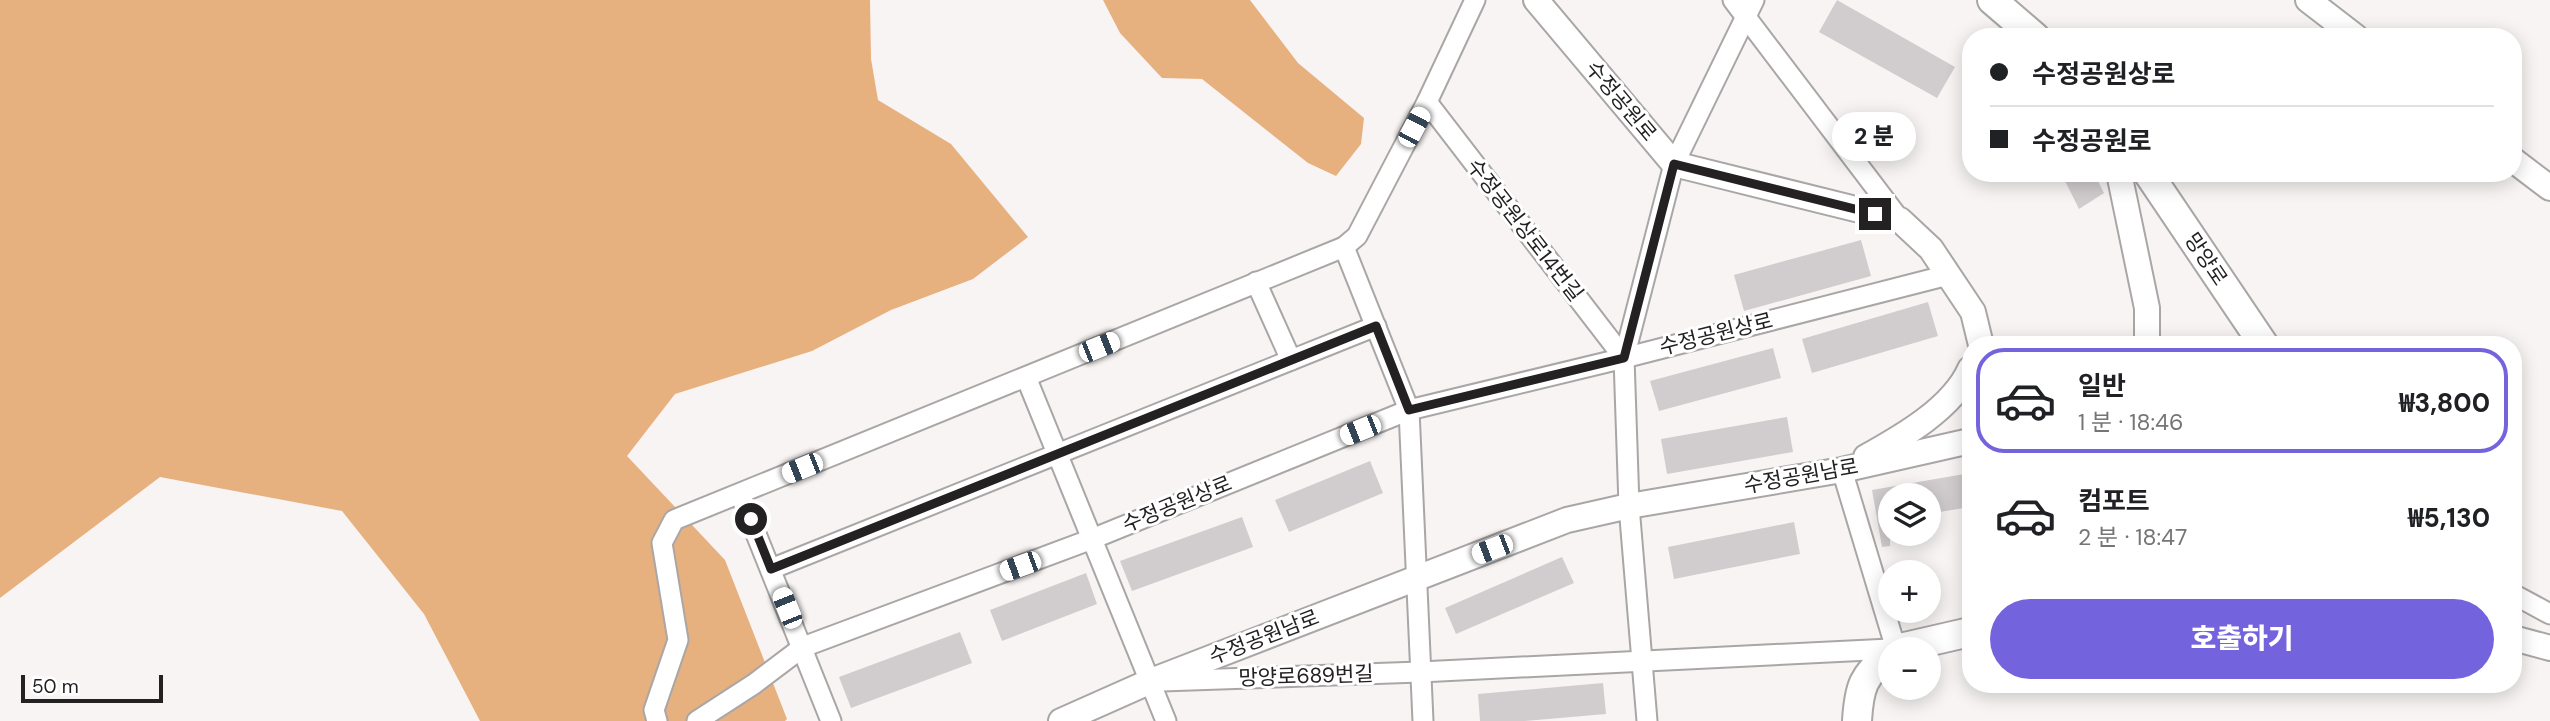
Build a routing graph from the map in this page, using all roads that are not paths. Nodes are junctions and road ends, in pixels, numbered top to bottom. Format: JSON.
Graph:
{"nodes":[{"id":1,"x":1475,"y":0,"type":"edge"},
{"id":2,"x":1536,"y":0,"type":"edge"},
{"id":3,"x":1733,"y":0,"type":"edge"},
{"id":4,"x":1992,"y":0,"type":"edge"},
{"id":5,"x":2308,"y":0,"type":"edge"},
{"id":6,"x":1750,"y":8,"type":"edge"},
{"id":7,"x":2025,"y":28,"type":"edge"},
{"id":8,"x":2344,"y":28,"type":"edge"},
{"id":9,"x":1427,"y":102,"type":"junction"},
{"id":10,"x":1674,"y":164,"type":"junction"},
{"id":11,"x":2522,"y":167,"type":"edge"},
{"id":12,"x":2121,"y":182,"type":"edge"},
{"id":13,"x":2154,"y":182,"type":"edge"},
{"id":14,"x":2550,"y":188,"type":"edge"},
{"id":15,"x":1900,"y":220,"type":"junction"},
{"id":16,"x":1344,"y":247,"type":"junction"},
{"id":17,"x":1948,"y":275,"type":"junction"},
{"id":18,"x":1256,"y":282,"type":"junction"},
{"id":19,"x":1376,"y":326,"type":"junction"},
{"id":20,"x":1979,"y":336,"type":"edge"},
{"id":21,"x":2147,"y":336,"type":"edge"},
{"id":22,"x":2258,"y":336,"type":"edge"},
{"id":23,"x":1624,"y":358,"type":"junction"},
{"id":24,"x":1291,"y":360,"type":"junction"},
{"id":25,"x":1026,"y":377,"type":"junction"},
{"id":26,"x":1962,"y":385,"type":"edge"},
{"id":27,"x":1409,"y":410,"type":"junction"},
{"id":28,"x":1962,"y":443,"type":"edge"},
{"id":29,"x":1058,"y":454,"type":"junction"},
{"id":30,"x":1842,"y":470,"type":"junction"},
{"id":31,"x":740,"y":494,"type":"junction"},
{"id":32,"x":1629,"y":506,"type":"junction"},
{"id":33,"x":1092,"y":539,"type":"junction"},
{"id":34,"x":771,"y":569,"type":"junction"},
{"id":35,"x":1416,"y":578,"type":"junction"},
{"id":36,"x":2522,"y":599,"type":"edge"},
{"id":37,"x":2550,"y":614,"type":"edge"},
{"id":38,"x":1962,"y":634,"type":"edge"},
{"id":39,"x":1889,"y":637,"type":"edge"},
{"id":40,"x":1941,"y":639,"type":"edge"},
{"id":41,"x":2522,"y":640,"type":"edge"},
{"id":42,"x":803,"y":647,"type":"junction"},
{"id":43,"x":2550,"y":648,"type":"edge"},
{"id":44,"x":1878,"y":651,"type":"edge"},
{"id":45,"x":1643,"y":662,"type":"junction"},
{"id":46,"x":1878,"y":663,"type":"edge"},
{"id":47,"x":1420,"y":672,"type":"junction"},
{"id":48,"x":1151,"y":681,"type":"junction"},
{"id":49,"x":657,"y":721,"type":"edge"},
{"id":50,"x":697,"y":721,"type":"edge"},
{"id":51,"x":831,"y":721,"type":"edge"},
{"id":52,"x":1061,"y":721,"type":"edge"},
{"id":53,"x":1166,"y":721,"type":"edge"},
{"id":54,"x":1423,"y":721,"type":"edge"},
{"id":55,"x":1647,"y":721,"type":"edge"},
{"id":56,"x":1857,"y":721,"type":"edge"}],
"edges":[{"from":1,"to":9,"type":"street"},
{"from":2,"to":10,"type":"street","name":"수정공원로"},
{"from":3,"to":6,"type":"street"},
{"from":4,"to":7,"type":"main road"},
{"from":5,"to":8,"type":"street"},
{"from":6,"to":10,"type":"street"},
{"from":6,"to":15,"type":"street"},
{"from":9,"to":16,"type":"street"},
{"from":9,"to":23,"type":"street","name":"수정공원상로14번길"},
{"from":10,"to":15,"type":"street"},
{"from":10,"to":23,"type":"street"},
{"from":11,"to":14,"type":"street"},
{"from":12,"to":21,"type":"street"},
{"from":13,"to":22,"type":"main road","name":"망양로"},
{"from":15,"to":17,"type":"street"},
{"from":16,"to":18,"type":"street"},
{"from":16,"to":19,"type":"street"},
{"from":17,"to":20,"type":"street"},
{"from":17,"to":23,"type":"street","name":"수정공원상로"},
{"from":18,"to":24,"type":"street"},
{"from":18,"to":25,"type":"street"},
{"from":19,"to":24,"type":"street"},
{"from":19,"to":27,"type":"street"},
{"from":23,"to":27,"type":"street","name":"수정공원상로"},
{"from":23,"to":32,"type":"street"},
{"from":24,"to":29,"type":"street"},
{"from":25,"to":29,"type":"street"},
{"from":25,"to":31,"type":"street"},
{"from":26,"to":30,"type":"street"},
{"from":27,"to":33,"type":"street","name":"수정공원상로"},
{"from":27,"to":35,"type":"street"},
{"from":28,"to":30,"type":"street","name":"수정공원남로"},
{"from":29,"to":33,"type":"street"},
{"from":29,"to":34,"type":"street"},
{"from":30,"to":32,"type":"street","name":"수정공원남로"},
{"from":30,"to":39,"type":"street"},
{"from":31,"to":34,"type":"street"},
{"from":31,"to":49,"type":"street"},
{"from":32,"to":35,"type":"street","name":"수정공원남로"},
{"from":32,"to":45,"type":"street"},
{"from":33,"to":42,"type":"street","name":"수정공원상로"},
{"from":33,"to":48,"type":"street"},
{"from":34,"to":42,"type":"street"},
{"from":35,"to":47,"type":"street"},
{"from":35,"to":48,"type":"street","name":"수정공원남로"},
{"from":36,"to":37,"type":"street"},
{"from":38,"to":40,"type":"main road"},
{"from":41,"to":43,"type":"street"},
{"from":42,"to":50,"type":"street","name":"수정공원상로"},
{"from":42,"to":51,"type":"street"},
{"from":44,"to":45,"type":"street","name":"망양로689번길"},
{"from":45,"to":47,"type":"street","name":"망양로689번길"},
{"from":45,"to":55,"type":"street"},
{"from":46,"to":56,"type":"main road"},
{"from":47,"to":48,"type":"street","name":"망양로689번길"},
{"from":47,"to":54,"type":"street"},
{"from":48,"to":52,"type":"street","name":"수정공원남로"},
{"from":48,"to":53,"type":"street"}]}
